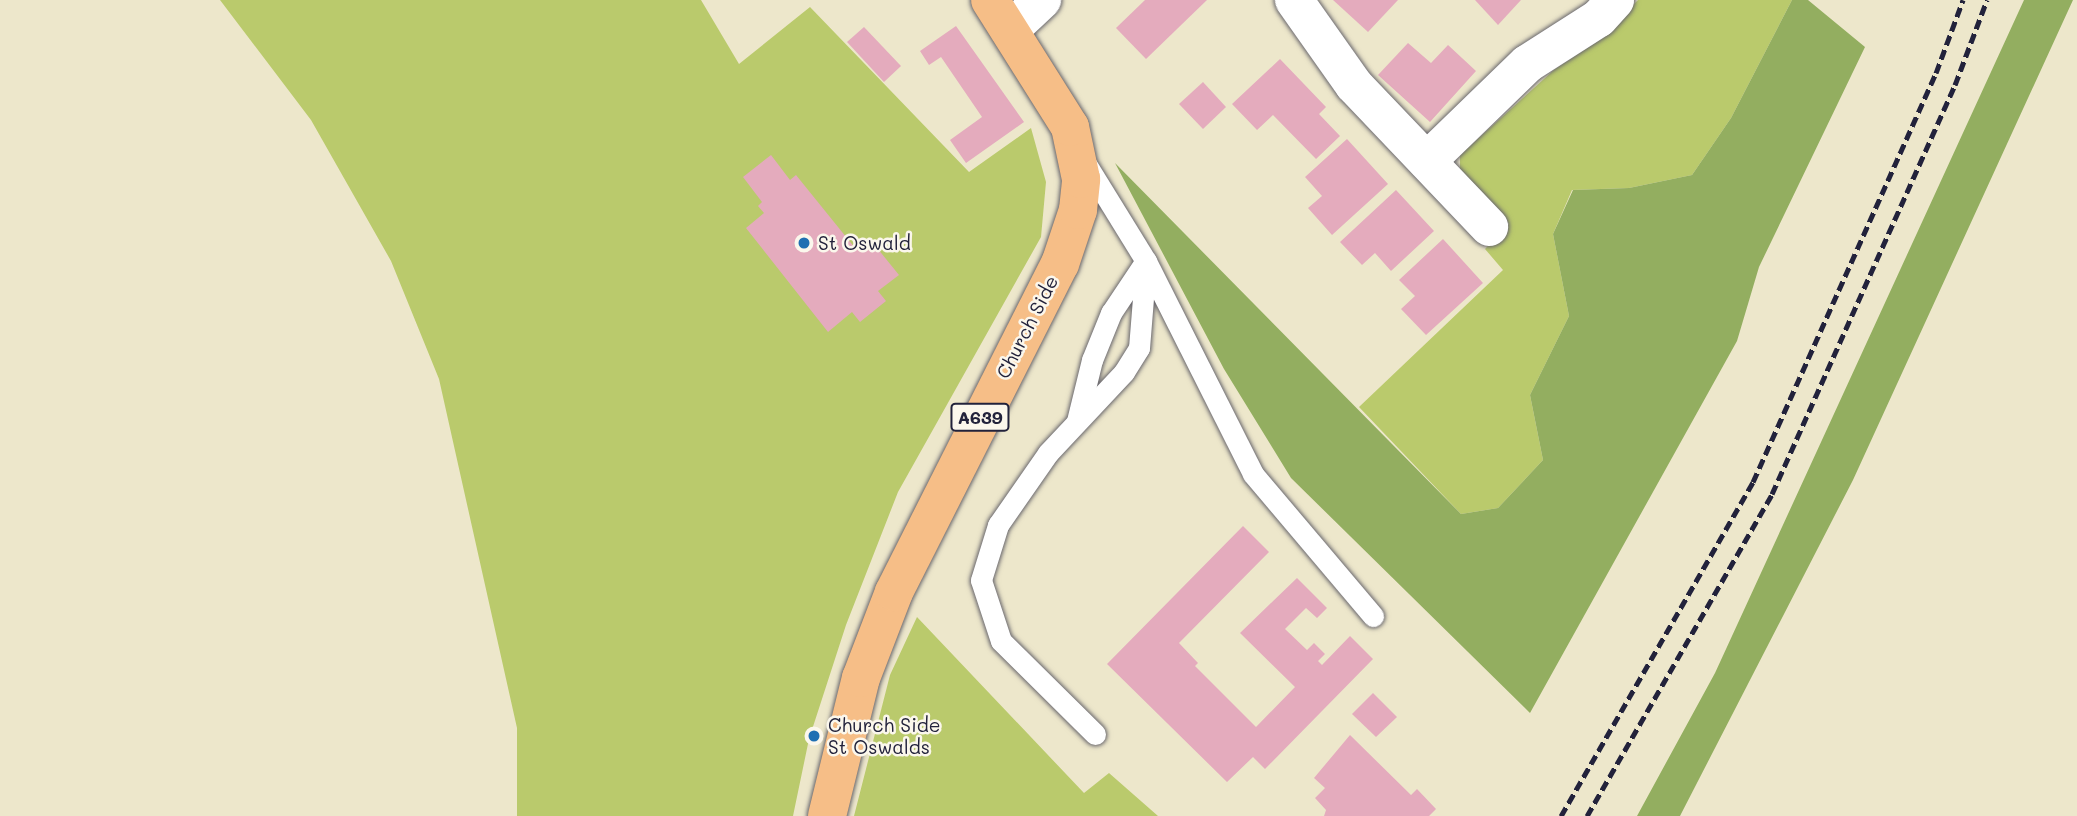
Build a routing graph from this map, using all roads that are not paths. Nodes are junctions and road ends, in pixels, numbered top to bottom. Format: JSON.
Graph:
{"nodes":[{"id":1,"x":1042,"y":0,"type":"edge"},
{"id":2,"x":1294,"y":0,"type":"edge"},
{"id":3,"x":1615,"y":0,"type":"edge"},
{"id":4,"x":1000,"y":15,"type":"edge"},
{"id":5,"x":1077,"y":150,"type":"junction"},
{"id":6,"x":1427,"y":161,"type":"junction"},
{"id":7,"x":1489,"y":228,"type":"dead end"},
{"id":8,"x":1146,"y":261,"type":"junction"},
{"id":9,"x":1076,"y":424,"type":"junction"},
{"id":10,"x":1373,"y":616,"type":"dead end"},
{"id":11,"x":1095,"y":734,"type":"dead end"},
{"id":12,"x":827,"y":816,"type":"edge"}],
"edges":[{"from":1,"to":4,"type":"street"},
{"from":2,"to":6,"type":"street"},
{"from":3,"to":6,"type":"street"},
{"from":4,"to":5,"type":"main road","name":"Church Side","number":"A639"},
{"from":5,"to":8,"type":"lane"},
{"from":5,"to":12,"type":"main road","name":"Church Side","number":"A639"},
{"from":6,"to":7,"type":"street"},
{"from":8,"to":9,"type":"lane"},
{"from":8,"to":9,"type":"lane"},
{"from":8,"to":10,"type":"lane"},
{"from":9,"to":11,"type":"lane"}]}
